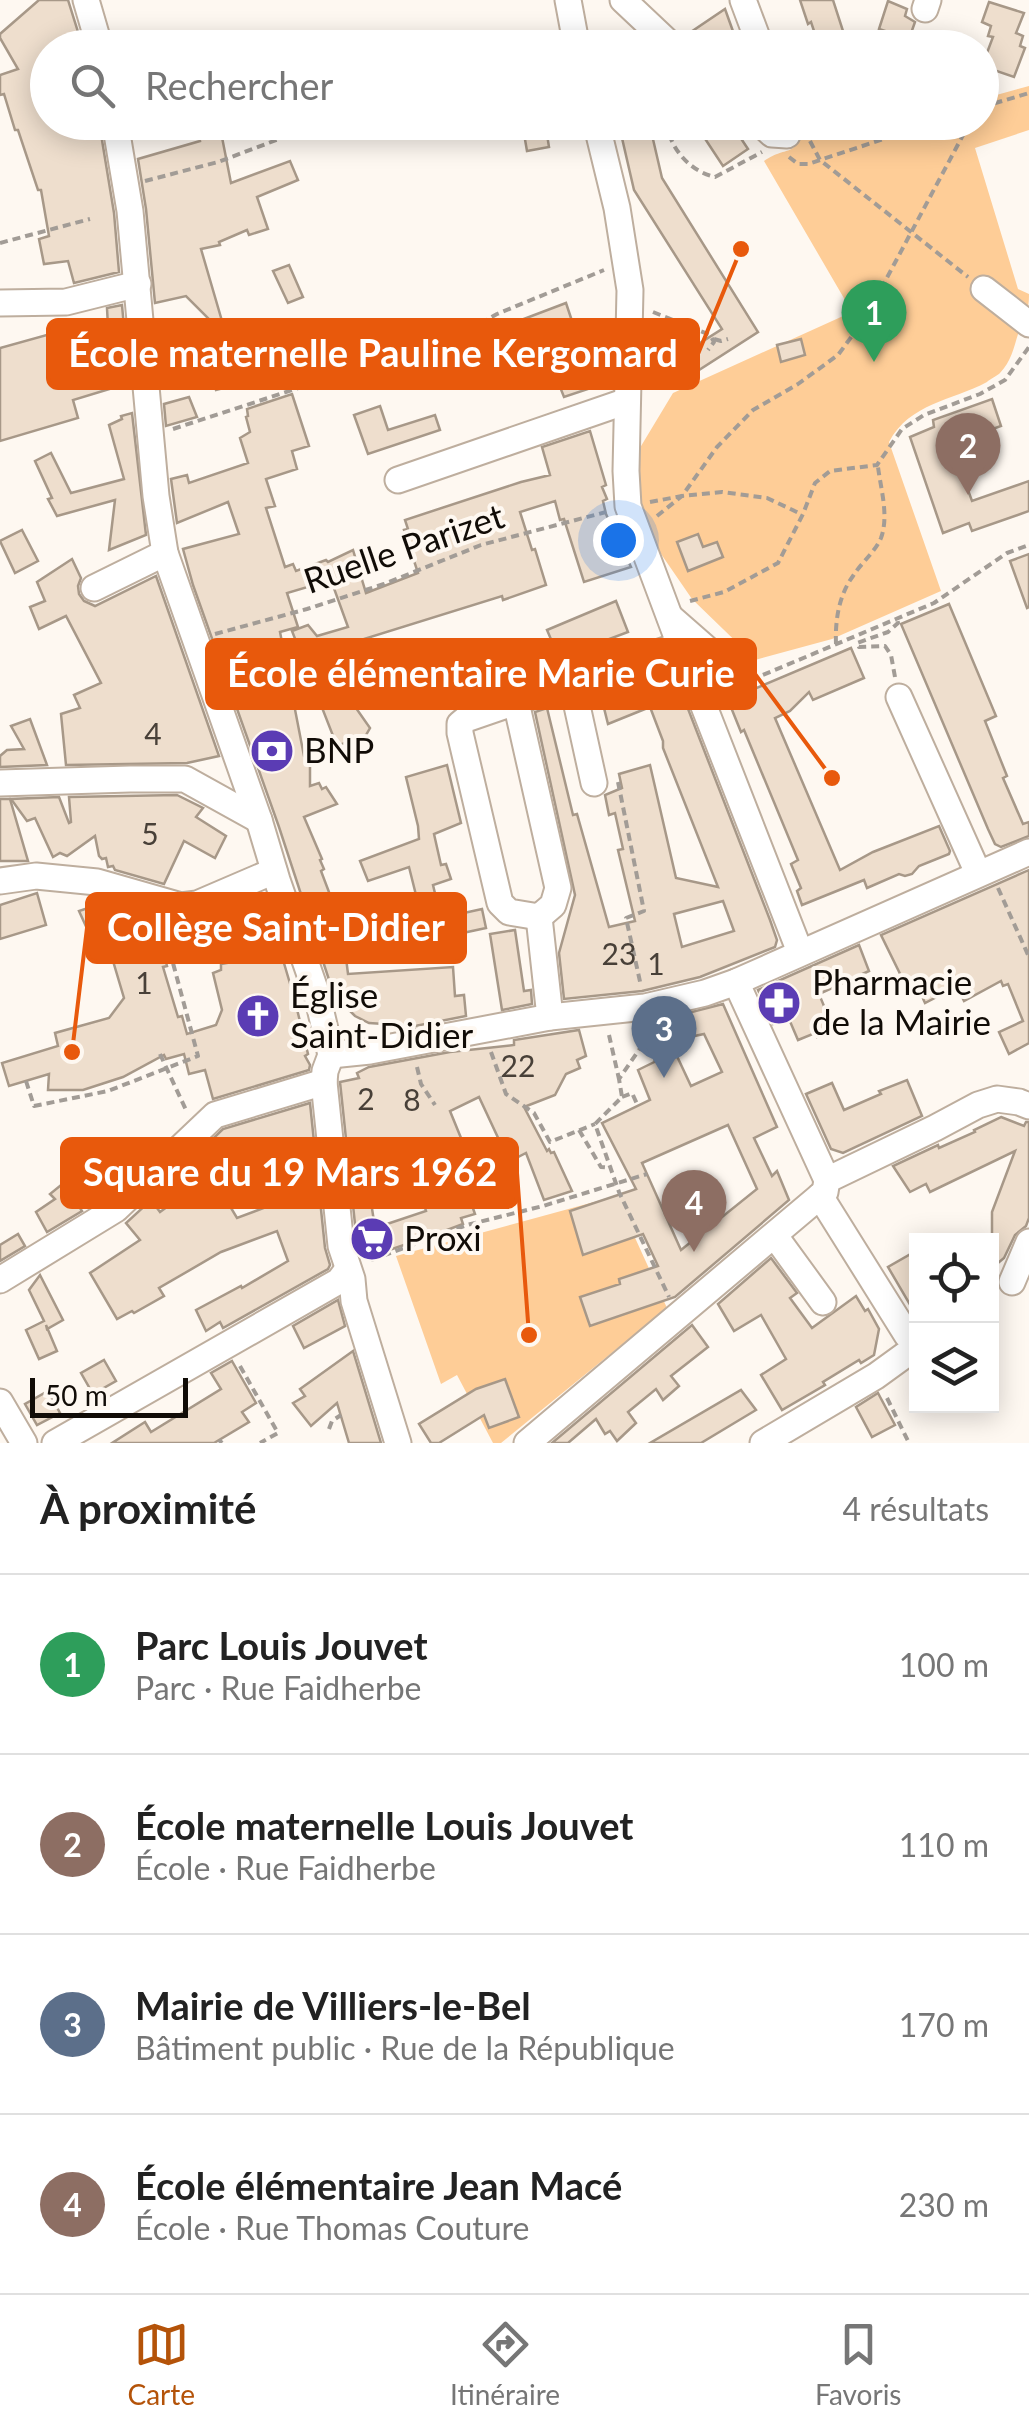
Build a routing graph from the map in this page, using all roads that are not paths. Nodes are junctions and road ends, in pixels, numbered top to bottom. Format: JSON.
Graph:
{"nodes":[{"id":1,"x":86,"y":0,"type":"edge"},
{"id":2,"x":568,"y":0,"type":"edge"},
{"id":3,"x":623,"y":0,"type":"edge"},
{"id":4,"x":742,"y":0,"type":"edge"},
{"id":5,"x":95,"y":30,"type":"edge"},
{"id":6,"x":574,"y":30,"type":"edge"},
{"id":7,"x":655,"y":30,"type":"edge"},
{"id":8,"x":754,"y":30,"type":"edge"},
{"id":9,"x":118,"y":140,"type":"edge"},
{"id":10,"x":600,"y":140,"type":"edge"},
{"id":11,"x":138,"y":284,"type":"junction"},
{"id":12,"x":984,"y":289,"type":"road end"},
{"id":13,"x":0,"y":303,"type":"edge"},
{"id":14,"x":1029,"y":324,"type":"edge"},
{"id":15,"x":627,"y":397,"type":"junction"},
{"id":16,"x":549,"y":410,"type":"dead end"},
{"id":17,"x":398,"y":480,"type":"dead end"},
{"id":18,"x":165,"y":552,"type":"junction"},
{"id":19,"x":94,"y":588,"type":"dead end"},
{"id":20,"x":668,"y":612,"type":"junction"},
{"id":21,"x":680,"y":645,"type":"junction"},
{"id":22,"x":572,"y":683,"type":"junction"},
{"id":23,"x":700,"y":696,"type":"junction"},
{"id":24,"x":900,"y":697,"type":"road end"},
{"id":25,"x":516,"y":702,"type":"junction"},
{"id":26,"x":240,"y":765,"type":"junction"},
{"id":27,"x":604,"y":776,"type":"road end"},
{"id":28,"x":184,"y":779,"type":"junction"},
{"id":29,"x":0,"y":783,"type":"edge"},
{"id":30,"x":259,"y":820,"type":"junction"},
{"id":31,"x":1029,"y":852,"type":"edge"},
{"id":32,"x":274,"y":871,"type":"junction"},
{"id":33,"x":984,"y":871,"type":"junction"},
{"id":34,"x":0,"y":881,"type":"edge"},
{"id":35,"x":539,"y":917,"type":"junction"},
{"id":36,"x":800,"y":952,"type":"junction"},
{"id":37,"x":736,"y":982,"type":"junction"},
{"id":38,"x":550,"y":1017,"type":"junction"},
{"id":39,"x":331,"y":1054,"type":"junction"},
{"id":40,"x":324,"y":1082,"type":"junction"},
{"id":41,"x":1029,"y":1106,"type":"edge"},
{"id":42,"x":823,"y":1188,"type":"junction"},
{"id":43,"x":774,"y":1236,"type":"junction"},
{"id":44,"x":1029,"y":1242,"type":"edge"},
{"id":45,"x":348,"y":1269,"type":"junction"},
{"id":46,"x":0,"y":1280,"type":"edge"},
{"id":47,"x":1011,"y":1284,"type":"edge"},
{"id":48,"x":823,"y":1302,"type":"dead end"},
{"id":49,"x":909,"y":1337,"type":"edge"},
{"id":50,"x":909,"y":1350,"type":"edge"},
{"id":51,"x":0,"y":1402,"type":"edge"},
{"id":52,"x":24,"y":1443,"type":"edge"},
{"id":53,"x":55,"y":1443,"type":"edge"},
{"id":54,"x":398,"y":1443,"type":"edge"},
{"id":55,"x":527,"y":1443,"type":"edge"},
{"id":56,"x":763,"y":1443,"type":"edge"}],
"edges":[{"from":1,"to":5,"type":"street"},
{"from":2,"to":6,"type":"street"},
{"from":3,"to":7,"type":"street"},
{"from":4,"to":8,"type":"street"},
{"from":9,"to":11,"type":"street"},
{"from":10,"to":15,"type":"street"},
{"from":11,"to":13,"type":"street"},
{"from":11,"to":18,"type":"street"},
{"from":12,"to":14,"type":"street"},
{"from":15,"to":16,"type":"street"},
{"from":15,"to":17,"type":"street"},
{"from":15,"to":20,"type":"street"},
{"from":18,"to":19,"type":"street"},
{"from":18,"to":26,"type":"street"},
{"from":20,"to":21,"type":"street"},
{"from":20,"to":23,"type":"street"},
{"from":21,"to":22,"type":"street"},
{"from":21,"to":23,"type":"street"},
{"from":22,"to":25,"type":"street"},
{"from":22,"to":27,"type":"street"},
{"from":23,"to":36,"type":"street"},
{"from":24,"to":33,"type":"street"},
{"from":25,"to":35,"type":"street"},
{"from":25,"to":35,"type":"street"},
{"from":26,"to":28,"type":"street"},
{"from":26,"to":30,"type":"street"},
{"from":28,"to":29,"type":"street"},
{"from":28,"to":30,"type":"street"},
{"from":30,"to":32,"type":"street"},
{"from":31,"to":33,"type":"street"},
{"from":32,"to":34,"type":"street"},
{"from":32,"to":39,"type":"street"},
{"from":33,"to":36,"type":"street"},
{"from":35,"to":38,"type":"street"},
{"from":36,"to":37,"type":"street"},
{"from":37,"to":38,"type":"street"},
{"from":37,"to":42,"type":"street"},
{"from":38,"to":39,"type":"street"},
{"from":39,"to":40,"type":"street"},
{"from":40,"to":45,"type":"street"},
{"from":40,"to":46,"type":"street"},
{"from":41,"to":42,"type":"street"},
{"from":42,"to":43,"type":"street"},
{"from":42,"to":49,"type":"street"},
{"from":43,"to":48,"type":"street"},
{"from":43,"to":55,"type":"street"},
{"from":44,"to":47,"type":"street"},
{"from":45,"to":53,"type":"street"},
{"from":45,"to":54,"type":"street"},
{"from":50,"to":56,"type":"street"},
{"from":51,"to":52,"type":"street"}]}
